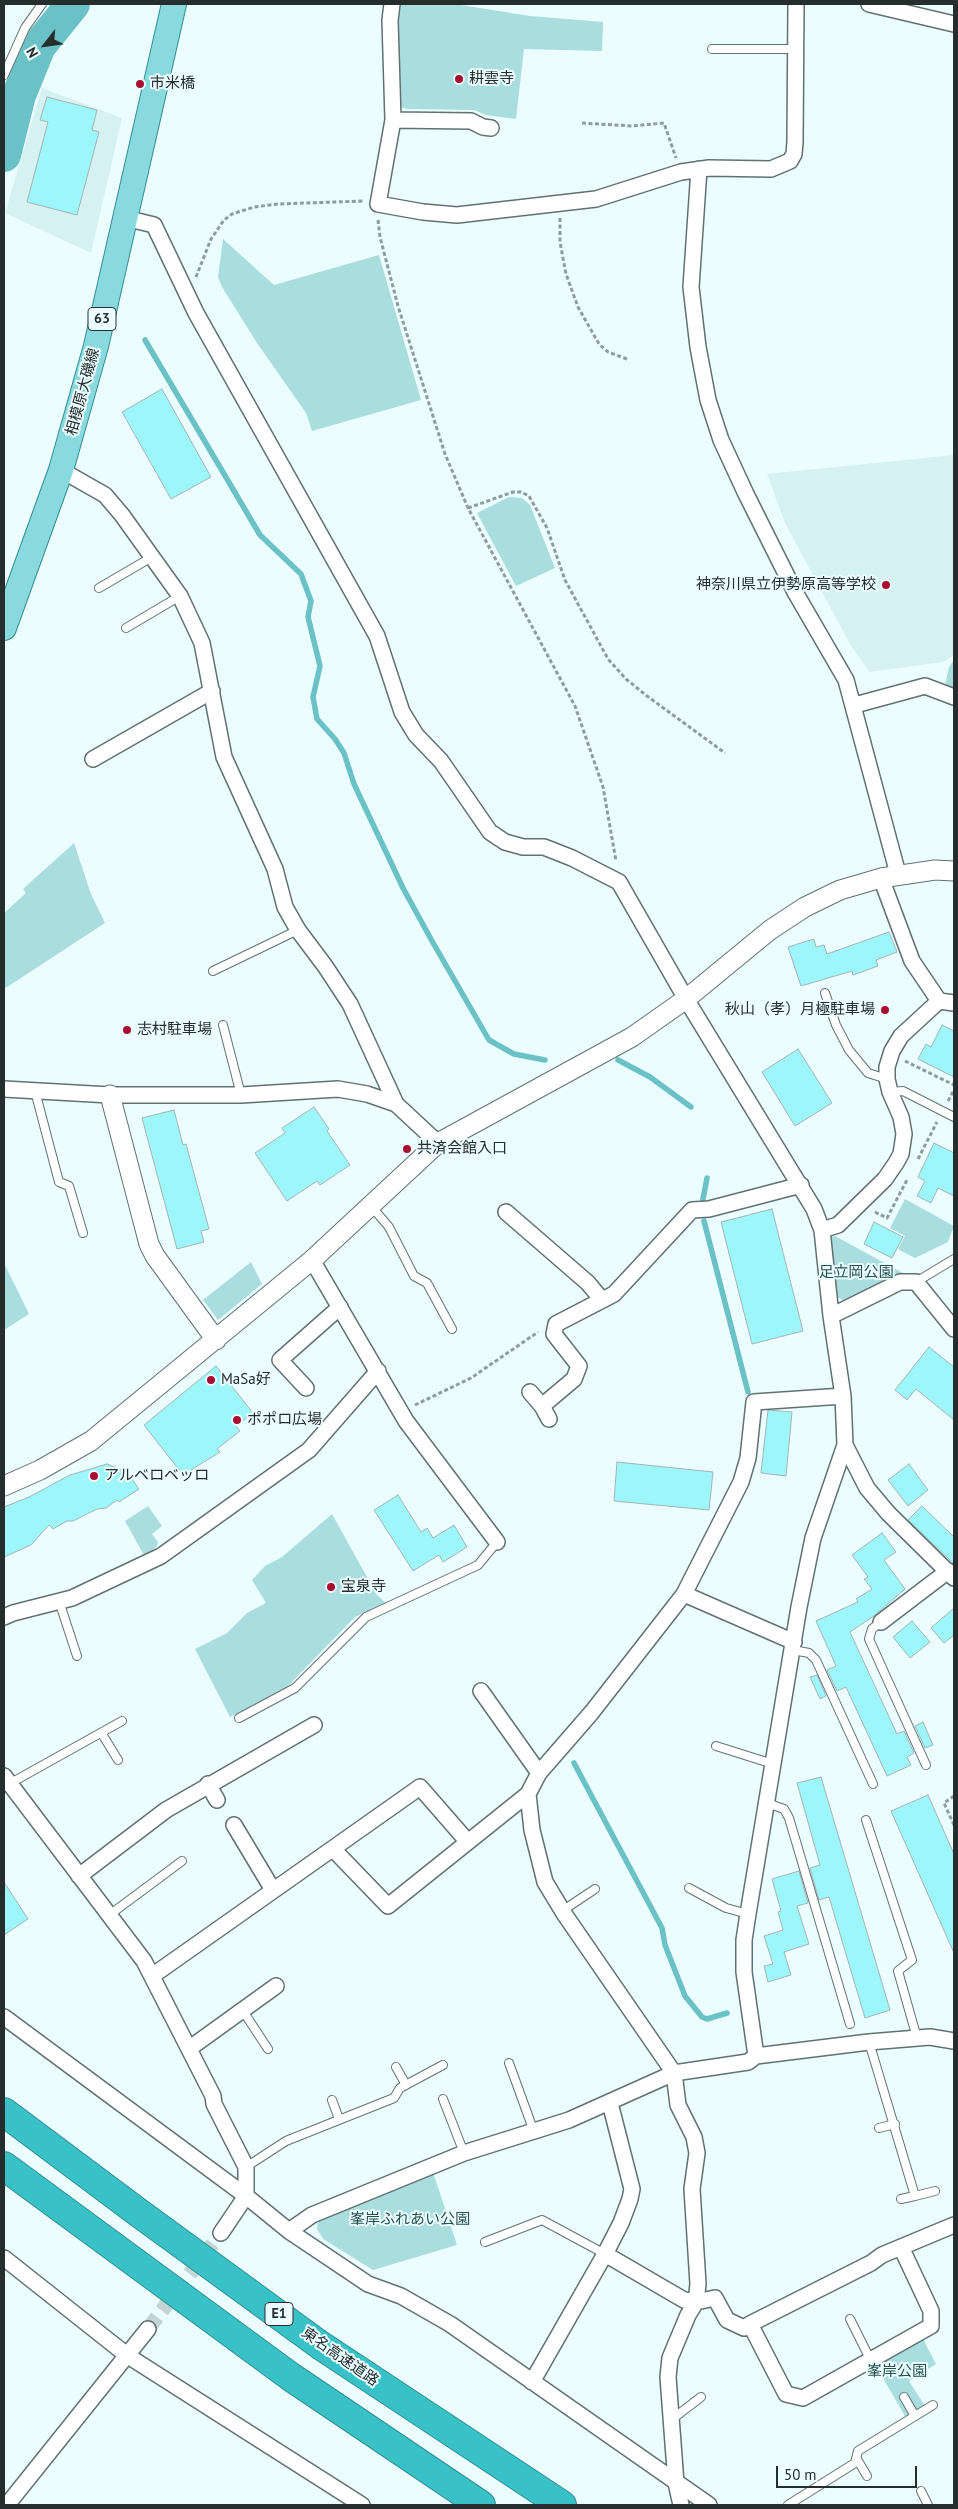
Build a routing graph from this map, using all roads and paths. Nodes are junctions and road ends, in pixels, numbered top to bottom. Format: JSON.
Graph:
{"nodes":[{"id":1,"x":42,"y":4,"type":"edge"},
{"id":2,"x":174,"y":4,"type":"edge"},
{"id":3,"x":392,"y":4,"type":"edge"},
{"id":4,"x":796,"y":4,"type":"edge"},
{"id":5,"x":869,"y":4,"type":"edge"},
{"id":6,"x":954,"y":24,"type":"edge"},
{"id":7,"x":712,"y":49,"type":"dead end"},
{"id":8,"x":794,"y":49,"type":"junction"},
{"id":9,"x":4,"y":75,"type":"edge"},
{"id":10,"x":393,"y":120,"type":"junction"},
{"id":11,"x":582,"y":123,"type":"dead end"},
{"id":12,"x":491,"y":128,"type":"dead end"},
{"id":13,"x":699,"y":169,"type":"junction"},
{"id":14,"x":680,"y":172,"type":"junction"},
{"id":15,"x":378,"y":204,"type":"junction"},
{"id":16,"x":559,"y":205,"type":"junction"},
{"id":17,"x":126,"y":218,"type":"junction"},
{"id":18,"x":183,"y":286,"type":"junction"},
{"id":19,"x":627,"y":359,"type":"dead end"},
{"id":20,"x":61,"y":470,"type":"junction"},
{"id":21,"x":468,"y":508,"type":"junction"},
{"id":22,"x":152,"y":557,"type":"junction"},
{"id":23,"x":99,"y":588,"type":"dead end"},
{"id":24,"x":180,"y":596,"type":"junction"},
{"id":25,"x":4,"y":628,"type":"edge"},
{"id":26,"x":126,"y":628,"type":"dead end"},
{"id":27,"x":212,"y":691,"type":"junction"},
{"id":28,"x":954,"y":697,"type":"edge"},
{"id":29,"x":855,"y":705,"type":"junction"},
{"id":30,"x":725,"y":753,"type":"dead end"},
{"id":31,"x":93,"y":759,"type":"dead end"},
{"id":32,"x":954,"y":871,"type":"edge"},
{"id":33,"x":889,"y":876,"type":"junction"},
{"id":34,"x":619,"y":882,"type":"junction"},
{"id":35,"x":298,"y":930,"type":"junction"},
{"id":36,"x":213,"y":971,"type":"dead end"},
{"id":37,"x":825,"y":993,"type":"dead end"},
{"id":38,"x":686,"y":999,"type":"junction"},
{"id":39,"x":939,"y":1001,"type":"junction"},
{"id":40,"x":954,"y":1004,"type":"edge"},
{"id":41,"x":223,"y":1025,"type":"dead end"},
{"id":42,"x":891,"y":1054,"type":"junction"},
{"id":43,"x":888,"y":1085,"type":"junction"},
{"id":44,"x":954,"y":1085,"type":"edge"},
{"id":45,"x":4,"y":1089,"type":"edge"},
{"id":46,"x":34,"y":1091,"type":"junction"},
{"id":47,"x":110,"y":1095,"type":"junction"},
{"id":48,"x":241,"y":1095,"type":"junction"},
{"id":49,"x":396,"y":1104,"type":"junction"},
{"id":50,"x":954,"y":1117,"type":"edge"},
{"id":51,"x":438,"y":1143,"type":"junction"},
{"id":52,"x":801,"y":1185,"type":"junction"},
{"id":53,"x":370,"y":1205,"type":"junction"},
{"id":54,"x":506,"y":1212,"type":"dead end"},
{"id":55,"x":822,"y":1230,"type":"junction"},
{"id":56,"x":82,"y":1233,"type":"dead end"},
{"id":57,"x":954,"y":1259,"type":"edge"},
{"id":58,"x":312,"y":1260,"type":"junction"},
{"id":59,"x":916,"y":1282,"type":"junction"},
{"id":60,"x":602,"y":1300,"type":"junction"},
{"id":61,"x":340,"y":1307,"type":"junction"},
{"id":62,"x":831,"y":1316,"type":"junction"},
{"id":63,"x":555,"y":1328,"type":"junction"},
{"id":64,"x":452,"y":1329,"type":"dead end"},
{"id":65,"x":954,"y":1329,"type":"edge"},
{"id":66,"x":216,"y":1340,"type":"junction"},
{"id":67,"x":378,"y":1371,"type":"junction"},
{"id":68,"x":306,"y":1388,"type":"dead end"},
{"id":69,"x":530,"y":1392,"type":"dead end"},
{"id":70,"x":843,"y":1396,"type":"junction"},
{"id":71,"x":401,"y":1412,"type":"junction"},
{"id":72,"x":845,"y":1445,"type":"junction"},
{"id":73,"x":4,"y":1486,"type":"edge"},
{"id":74,"x":497,"y":1542,"type":"joint"},
{"id":75,"x":951,"y":1575,"type":"edge"},
{"id":76,"x":684,"y":1594,"type":"junction"},
{"id":77,"x":59,"y":1602,"type":"junction"},
{"id":78,"x":4,"y":1617,"type":"edge"},
{"id":79,"x":881,"y":1622,"type":"joint"},
{"id":80,"x":794,"y":1646,"type":"junction"},
{"id":81,"x":77,"y":1656,"type":"dead end"},
{"id":82,"x":481,"y":1691,"type":"dead end"},
{"id":83,"x":239,"y":1718,"type":"dead end"},
{"id":84,"x":122,"y":1721,"type":"dead end"},
{"id":85,"x":314,"y":1725,"type":"dead end"},
{"id":86,"x":102,"y":1734,"type":"junction"},
{"id":87,"x":716,"y":1746,"type":"dead end"},
{"id":88,"x":118,"y":1760,"type":"dead end"},
{"id":89,"x":773,"y":1764,"type":"junction"},
{"id":90,"x":926,"y":1765,"type":"dead end"},
{"id":91,"x":540,"y":1773,"type":"junction"},
{"id":92,"x":6,"y":1780,"type":"edge"},
{"id":93,"x":208,"y":1784,"type":"junction"},
{"id":94,"x":873,"y":1784,"type":"dead end"},
{"id":95,"x":528,"y":1794,"type":"junction"},
{"id":96,"x":954,"y":1796,"type":"edge"},
{"id":97,"x":217,"y":1800,"type":"dead end"},
{"id":98,"x":767,"y":1803,"type":"junction"},
{"id":99,"x":866,"y":1820,"type":"dead end"},
{"id":100,"x":234,"y":1825,"type":"dead end"},
{"id":101,"x":954,"y":1825,"type":"edge"},
{"id":102,"x":467,"y":1842,"type":"junction"},
{"id":103,"x":333,"y":1849,"type":"junction"},
{"id":104,"x":182,"y":1861,"type":"dead end"},
{"id":105,"x":79,"y":1876,"type":"junction"},
{"id":106,"x":690,"y":1888,"type":"dead end"},
{"id":107,"x":595,"y":1889,"type":"dead end"},
{"id":108,"x":273,"y":1890,"type":"junction"},
{"id":109,"x":562,"y":1910,"type":"junction"},
{"id":110,"x":748,"y":1914,"type":"junction"},
{"id":111,"x":108,"y":1916,"type":"junction"},
{"id":112,"x":152,"y":1976,"type":"junction"},
{"id":113,"x":276,"y":1986,"type":"dead end"},
{"id":114,"x":243,"y":2011,"type":"junction"},
{"id":115,"x":4,"y":2017,"type":"edge"},
{"id":116,"x":850,"y":2024,"type":"dead end"},
{"id":117,"x":917,"y":2038,"type":"junction"},
{"id":118,"x":869,"y":2042,"type":"junction"},
{"id":119,"x":954,"y":2042,"type":"edge"},
{"id":120,"x":190,"y":2048,"type":"junction"},
{"id":121,"x":268,"y":2048,"type":"dead end"},
{"id":122,"x":756,"y":2056,"type":"junction"},
{"id":123,"x":509,"y":2063,"type":"dead end"},
{"id":124,"x":443,"y":2065,"type":"dead end"},
{"id":125,"x":396,"y":2067,"type":"dead end"},
{"id":126,"x":674,"y":2073,"type":"junction"},
{"id":127,"x":406,"y":2085,"type":"junction"},
{"id":128,"x":332,"y":2100,"type":"dead end"},
{"id":129,"x":443,"y":2100,"type":"dead end"},
{"id":130,"x":610,"y":2102,"type":"junction"},
{"id":131,"x":4,"y":2112,"type":"edge"},
{"id":132,"x":339,"y":2119,"type":"junction"},
{"id":133,"x":895,"y":2124,"type":"junction"},
{"id":134,"x":879,"y":2128,"type":"dead end"},
{"id":135,"x":533,"y":2130,"type":"junction"},
{"id":136,"x":464,"y":2153,"type":"junction"},
{"id":137,"x":4,"y":2166,"type":"edge"},
{"id":138,"x":246,"y":2167,"type":"junction"},
{"id":139,"x":935,"y":2191,"type":"dead end"},
{"id":140,"x":246,"y":2196,"type":"junction"},
{"id":141,"x":915,"y":2196,"type":"junction"},
{"id":142,"x":901,"y":2199,"type":"dead end"},
{"id":143,"x":954,"y":2225,"type":"edge"},
{"id":144,"x":289,"y":2231,"type":"junction"},
{"id":145,"x":221,"y":2233,"type":"tunnel mouth"},
{"id":146,"x":485,"y":2242,"type":"dead end"},
{"id":147,"x":901,"y":2247,"type":"junction"},
{"id":148,"x":605,"y":2254,"type":"junction"},
{"id":149,"x":4,"y":2258,"type":"edge"},
{"id":150,"x":696,"y":2302,"type":"junction"},
{"id":151,"x":850,"y":2319,"type":"dead end"},
{"id":152,"x":750,"y":2324,"type":"junction"},
{"id":153,"x":148,"y":2329,"type":"tunnel mouth"},
{"id":154,"x":128,"y":2356,"type":"junction"},
{"id":155,"x":871,"y":2361,"type":"junction"},
{"id":156,"x":532,"y":2382,"type":"junction"},
{"id":157,"x":701,"y":2397,"type":"dead end"},
{"id":158,"x":904,"y":2397,"type":"dead end"},
{"id":159,"x":934,"y":2405,"type":"dead end"},
{"id":160,"x":915,"y":2416,"type":"junction"},
{"id":161,"x":670,"y":2420,"type":"junction"},
{"id":162,"x":857,"y":2459,"type":"junction"},
{"id":163,"x":867,"y":2476,"type":"dead end"},
{"id":164,"x":676,"y":2483,"type":"junction"},
{"id":165,"x":920,"y":2491,"type":"dead end"},
{"id":166,"x":7,"y":2505,"type":"edge"},
{"id":167,"x":362,"y":2505,"type":"edge"},
{"id":168,"x":481,"y":2505,"type":"edge"},
{"id":169,"x":562,"y":2505,"type":"edge"},
{"id":170,"x":681,"y":2505,"type":"edge"},
{"id":171,"x":710,"y":2505,"type":"edge"},
{"id":172,"x":788,"y":2505,"type":"edge"},
{"id":173,"x":928,"y":2505,"type":"edge"}],
"edges":[{"from":1,"to":9,"type":"lane"},
{"from":2,"to":17,"type":"main road","name":"相模原大磯線","number":"63"},
{"from":3,"to":10,"type":"street"},
{"from":4,"to":8,"type":"street"},
{"from":5,"to":6,"type":"street"},
{"from":7,"to":8,"type":"lane"},
{"from":8,"to":13,"type":"street"},
{"from":10,"to":12,"type":"street"},
{"from":10,"to":15,"type":"street"},
{"from":11,"to":14,"type":"path"},
{"from":13,"to":14,"type":"street"},
{"from":13,"to":29,"type":"street"},
{"from":14,"to":16,"type":"street"},
{"from":15,"to":16,"type":"street"},
{"from":15,"to":18,"type":"path"},
{"from":15,"to":21,"type":"path"},
{"from":16,"to":19,"type":"path"},
{"from":17,"to":18,"type":"street"},
{"from":17,"to":20,"type":"main road","name":"相模原大磯線","number":"63"},
{"from":18,"to":34,"type":"street"},
{"from":20,"to":22,"type":"street"},
{"from":20,"to":25,"type":"main road","name":"相模原大磯線","number":"63"},
{"from":21,"to":30,"type":"path"},
{"from":21,"to":34,"type":"path"},
{"from":22,"to":23,"type":"lane"},
{"from":22,"to":24,"type":"street"},
{"from":24,"to":26,"type":"lane"},
{"from":24,"to":27,"type":"street"},
{"from":27,"to":31,"type":"street"},
{"from":27,"to":35,"type":"street"},
{"from":28,"to":29,"type":"street"},
{"from":29,"to":33,"type":"street"},
{"from":32,"to":33,"type":"street"},
{"from":33,"to":38,"type":"street"},
{"from":33,"to":39,"type":"street"},
{"from":34,"to":38,"type":"street"},
{"from":35,"to":36,"type":"lane"},
{"from":35,"to":49,"type":"street"},
{"from":37,"to":43,"type":"lane"},
{"from":38,"to":51,"type":"street"},
{"from":38,"to":52,"type":"street"},
{"from":39,"to":40,"type":"street"},
{"from":39,"to":42,"type":"street"},
{"from":41,"to":48,"type":"lane"},
{"from":42,"to":43,"type":"street"},
{"from":42,"to":44,"type":"path"},
{"from":43,"to":50,"type":"lane"},
{"from":43,"to":55,"type":"street"},
{"from":45,"to":46,"type":"street"},
{"from":46,"to":47,"type":"street"},
{"from":46,"to":56,"type":"lane"},
{"from":47,"to":48,"type":"street"},
{"from":47,"to":66,"type":"street"},
{"from":48,"to":49,"type":"street"},
{"from":49,"to":51,"type":"street"},
{"from":51,"to":53,"type":"street"},
{"from":52,"to":55,"type":"street"},
{"from":52,"to":60,"type":"street"},
{"from":53,"to":58,"type":"street"},
{"from":53,"to":64,"type":"lane"},
{"from":54,"to":60,"type":"street"},
{"from":55,"to":62,"type":"street"},
{"from":57,"to":59,"type":"lane"},
{"from":58,"to":61,"type":"street"},
{"from":58,"to":66,"type":"street"},
{"from":59,"to":62,"type":"street"},
{"from":59,"to":65,"type":"street"},
{"from":60,"to":63,"type":"street"},
{"from":61,"to":67,"type":"street"},
{"from":61,"to":68,"type":"street"},
{"from":62,"to":70,"type":"street"},
{"from":63,"to":69,"type":"street"},
{"from":63,"to":71,"type":"path"},
{"from":66,"to":73,"type":"street"},
{"from":67,"to":71,"type":"street"},
{"from":67,"to":77,"type":"street"},
{"from":70,"to":72,"type":"street"},
{"from":70,"to":76,"type":"street"},
{"from":71,"to":74,"type":"street"},
{"from":72,"to":75,"type":"street"},
{"from":72,"to":80,"type":"street"},
{"from":74,"to":83,"type":"lane"},
{"from":75,"to":79,"type":"street"},
{"from":76,"to":80,"type":"street"},
{"from":76,"to":91,"type":"street"},
{"from":77,"to":78,"type":"street"},
{"from":77,"to":81,"type":"lane"},
{"from":79,"to":90,"type":"lane"},
{"from":80,"to":89,"type":"street"},
{"from":80,"to":94,"type":"lane"},
{"from":82,"to":91,"type":"street"},
{"from":84,"to":86,"type":"lane"},
{"from":85,"to":93,"type":"street"},
{"from":86,"to":88,"type":"lane"},
{"from":86,"to":92,"type":"lane"},
{"from":87,"to":89,"type":"lane"},
{"from":89,"to":98,"type":"street"},
{"from":91,"to":95,"type":"street"},
{"from":92,"to":105,"type":"street"},
{"from":93,"to":97,"type":"street"},
{"from":93,"to":105,"type":"street"},
{"from":95,"to":102,"type":"street"},
{"from":95,"to":109,"type":"street"},
{"from":96,"to":101,"type":"path"},
{"from":98,"to":110,"type":"street"},
{"from":98,"to":116,"type":"lane"},
{"from":99,"to":117,"type":"lane"},
{"from":100,"to":108,"type":"street"},
{"from":102,"to":103,"type":"street"},
{"from":102,"to":103,"type":"street"},
{"from":103,"to":108,"type":"street"},
{"from":104,"to":111,"type":"lane"},
{"from":105,"to":111,"type":"street"},
{"from":106,"to":110,"type":"lane"},
{"from":107,"to":109,"type":"lane"},
{"from":108,"to":112,"type":"street"},
{"from":109,"to":126,"type":"street"},
{"from":110,"to":122,"type":"street"},
{"from":111,"to":112,"type":"street"},
{"from":112,"to":120,"type":"street"},
{"from":113,"to":114,"type":"street"},
{"from":114,"to":120,"type":"street"},
{"from":114,"to":121,"type":"lane"},
{"from":115,"to":140,"type":"street"},
{"from":117,"to":118,"type":"street"},
{"from":117,"to":119,"type":"street"},
{"from":118,"to":122,"type":"street"},
{"from":118,"to":133,"type":"lane"},
{"from":120,"to":138,"type":"street"},
{"from":122,"to":126,"type":"street"},
{"from":123,"to":135,"type":"lane"},
{"from":124,"to":127,"type":"lane"},
{"from":125,"to":127,"type":"lane"},
{"from":126,"to":130,"type":"street"},
{"from":126,"to":150,"type":"street"},
{"from":127,"to":132,"type":"lane"},
{"from":128,"to":132,"type":"lane"},
{"from":129,"to":136,"type":"lane"},
{"from":130,"to":135,"type":"street"},
{"from":130,"to":148,"type":"street"},
{"from":131,"to":169,"type":"highway","name":"東名高速道路","number":"E1"},
{"from":132,"to":138,"type":"lane"},
{"from":133,"to":134,"type":"lane"},
{"from":133,"to":141,"type":"lane"},
{"from":135,"to":136,"type":"street"},
{"from":136,"to":144,"type":"street"},
{"from":137,"to":168,"type":"highway"},
{"from":138,"to":140,"type":"street"},
{"from":139,"to":141,"type":"lane"},
{"from":140,"to":144,"type":"street"},
{"from":140,"to":145,"type":"street"},
{"from":141,"to":142,"type":"lane"},
{"from":143,"to":147,"type":"street"},
{"from":144,"to":156,"type":"street"},
{"from":146,"to":148,"type":"lane"},
{"from":147,"to":152,"type":"street"},
{"from":147,"to":155,"type":"street"},
{"from":148,"to":150,"type":"street"},
{"from":148,"to":156,"type":"street"},
{"from":149,"to":154,"type":"street"},
{"from":150,"to":152,"type":"street"},
{"from":150,"to":161,"type":"street"},
{"from":151,"to":155,"type":"lane"},
{"from":152,"to":155,"type":"street"},
{"from":153,"to":154,"type":"street"},
{"from":154,"to":166,"type":"street"},
{"from":154,"to":167,"type":"street"},
{"from":156,"to":164,"type":"street"},
{"from":157,"to":161,"type":"lane"},
{"from":158,"to":160,"type":"lane"},
{"from":159,"to":160,"type":"lane"},
{"from":160,"to":162,"type":"lane"},
{"from":161,"to":164,"type":"street"},
{"from":162,"to":163,"type":"lane"},
{"from":162,"to":172,"type":"lane"},
{"from":164,"to":170,"type":"street"},
{"from":164,"to":171,"type":"street"},
{"from":165,"to":173,"type":"lane"}]}
